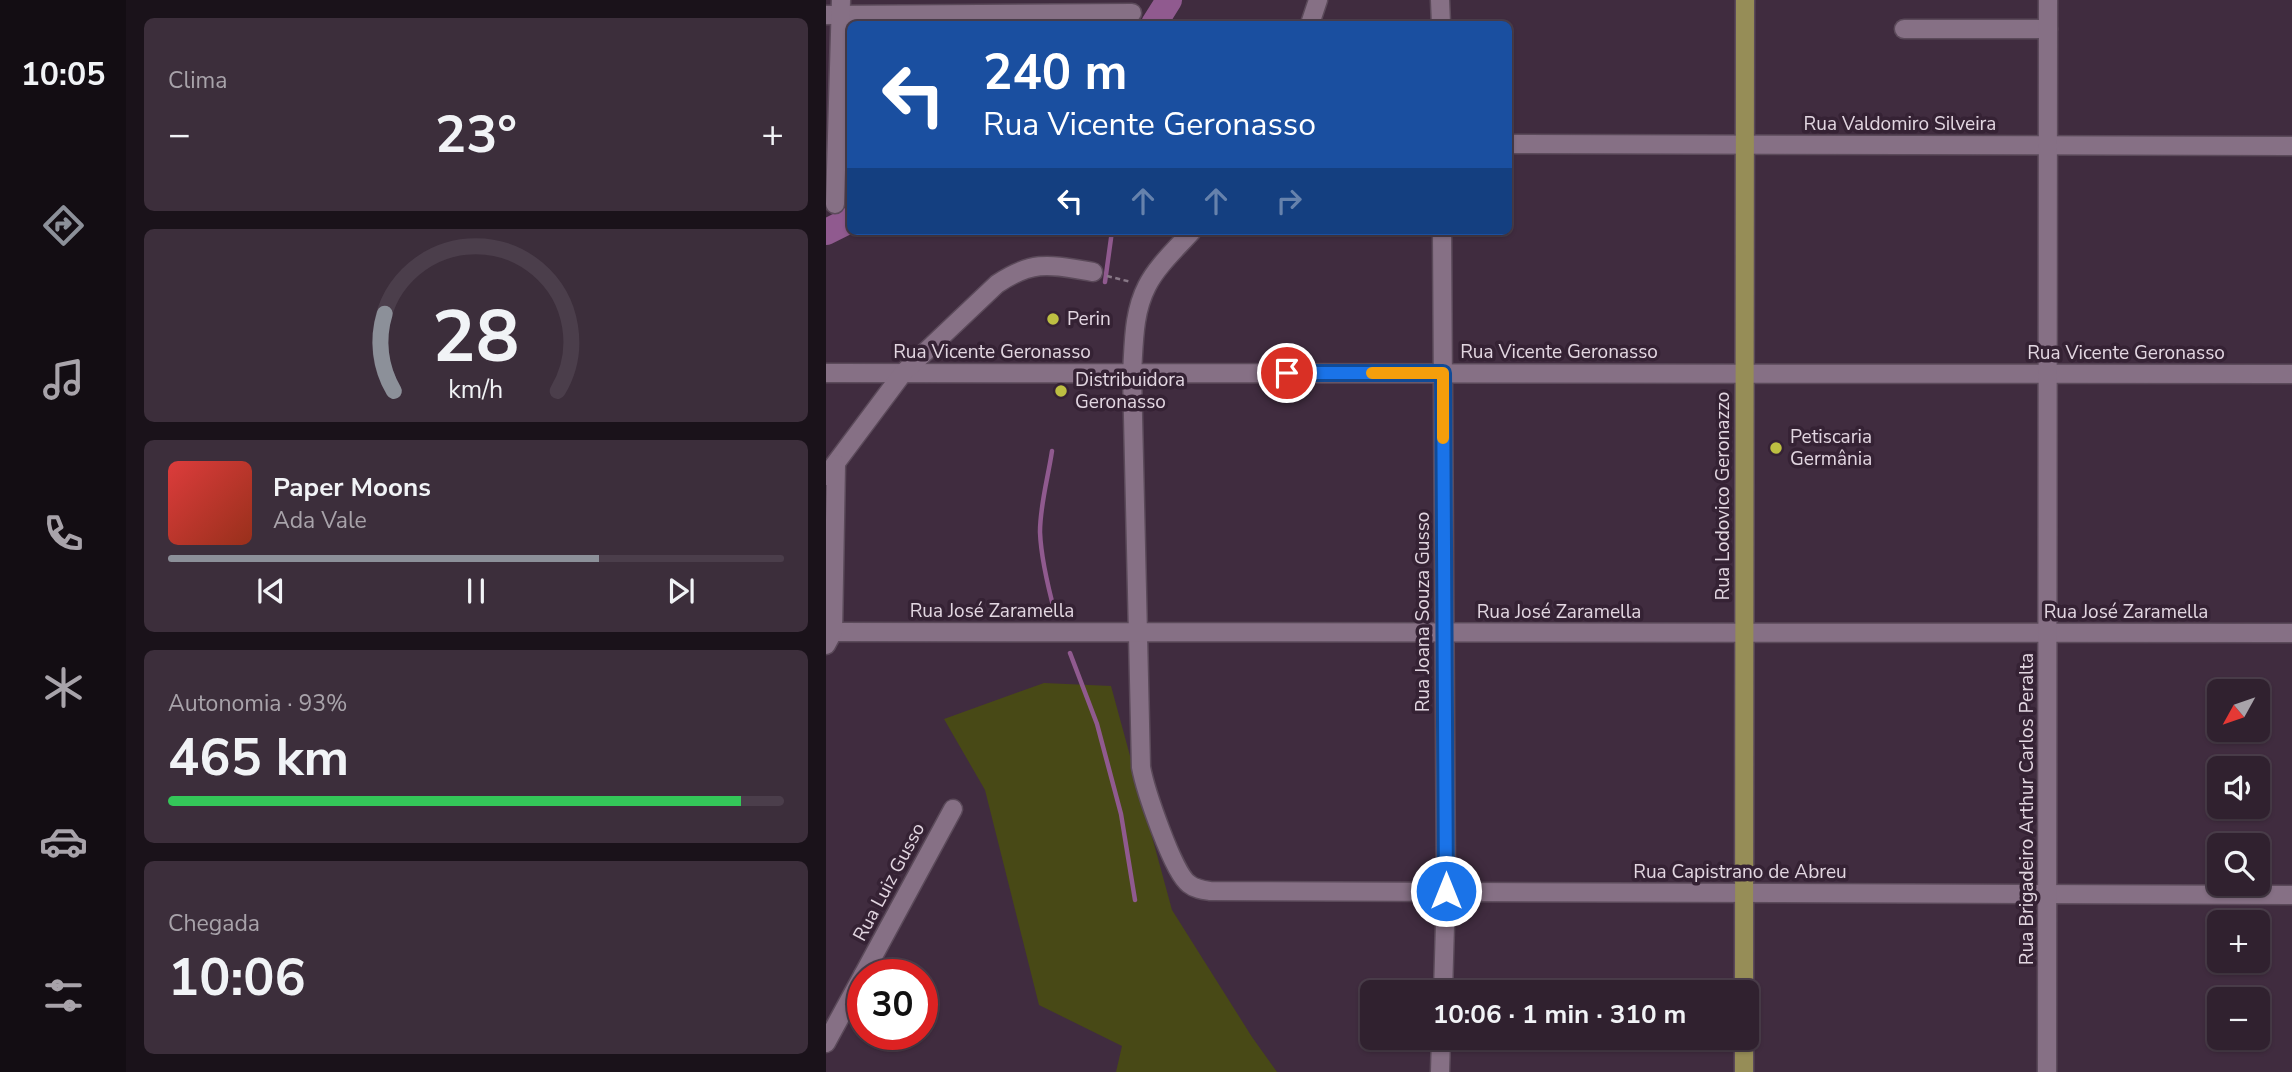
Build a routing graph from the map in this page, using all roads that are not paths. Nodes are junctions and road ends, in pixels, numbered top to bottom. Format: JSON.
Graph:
{"nodes":[{"id":1,"x":1318,"y":0,"type":"edge"},
{"id":2,"x":1440,"y":0,"type":"edge"},
{"id":3,"x":1745,"y":0,"type":"edge"},
{"id":4,"x":2049,"y":0,"type":"edge"},
{"id":5,"x":836,"y":10,"type":"edge"},
{"id":6,"x":1132,"y":13,"type":"dead end"},
{"id":7,"x":1311,"y":21,"type":"edge"},
{"id":8,"x":1441,"y":21,"type":"edge"},
{"id":9,"x":1904,"y":29,"type":"dead end"},
{"id":10,"x":2048,"y":29,"type":"junction"},
{"id":11,"x":832,"y":126,"type":"edge"},
{"id":12,"x":1512,"y":144,"type":"edge"},
{"id":13,"x":1745,"y":145,"type":"junction"},
{"id":14,"x":2048,"y":145,"type":"junction"},
{"id":15,"x":2292,"y":146,"type":"edge"},
{"id":16,"x":835,"y":204,"type":"dead end"},
{"id":17,"x":1188,"y":235,"type":"edge"},
{"id":18,"x":1442,"y":235,"type":"edge"},
{"id":19,"x":1093,"y":272,"type":"dead end"},
{"id":20,"x":826,"y":373,"type":"edge"},
{"id":21,"x":903,"y":373,"type":"junction"},
{"id":22,"x":1132,"y":373,"type":"junction"},
{"id":23,"x":1443,"y":373,"type":"junction"},
{"id":24,"x":1744,"y":374,"type":"junction"},
{"id":25,"x":2048,"y":374,"type":"junction"},
{"id":26,"x":2292,"y":374,"type":"edge"},
{"id":27,"x":831,"y":470,"type":"edge"},
{"id":28,"x":1138,"y":632,"type":"junction"},
{"id":29,"x":1444,"y":633,"type":"junction"},
{"id":30,"x":1744,"y":633,"type":"junction"},
{"id":31,"x":2048,"y":633,"type":"junction"},
{"id":32,"x":2292,"y":634,"type":"edge"},
{"id":33,"x":828,"y":636,"type":"edge"},
{"id":34,"x":953,"y":809,"type":"dead end"},
{"id":35,"x":1446,"y":891,"type":"junction"},
{"id":36,"x":1744,"y":893,"type":"junction"},
{"id":37,"x":2048,"y":894,"type":"junction"},
{"id":38,"x":2292,"y":895,"type":"edge"},
{"id":39,"x":872,"y":959,"type":"edge"},
{"id":40,"x":1443,"y":980,"type":"edge"},
{"id":41,"x":1744,"y":980,"type":"edge"},
{"id":42,"x":847,"y":1004,"type":"edge"},
{"id":43,"x":826,"y":1043,"type":"edge"},
{"id":44,"x":1441,"y":1050,"type":"edge"},
{"id":45,"x":1744,"y":1050,"type":"edge"},
{"id":46,"x":1440,"y":1072,"type":"edge"},
{"id":47,"x":1744,"y":1072,"type":"edge"},
{"id":48,"x":2047,"y":1072,"type":"edge"}],
"edges":[{"from":1,"to":7,"type":"street"},
{"from":2,"to":8,"type":"street"},
{"from":3,"to":13,"type":"main road","name":"Rua Lodovico Geronazzo"},
{"from":4,"to":10,"type":"street","name":"Rua Brigadeiro Arthur Carlos Peralta"},
{"from":5,"to":6,"type":"street"},
{"from":5,"to":11,"type":"street"},
{"from":9,"to":10,"type":"street"},
{"from":10,"to":14,"type":"street","name":"Rua Brigadeiro Arthur Carlos Peralta"},
{"from":11,"to":16,"type":"street"},
{"from":12,"to":13,"type":"street","name":"Rua Valdomiro Silveira"},
{"from":13,"to":14,"type":"street","name":"Rua Valdomiro Silveira"},
{"from":13,"to":24,"type":"main road","name":"Rua Lodovico Geronazzo"},
{"from":14,"to":15,"type":"street","name":"Rua Valdomiro Silveira"},
{"from":14,"to":25,"type":"street","name":"Rua Brigadeiro Arthur Carlos Peralta"},
{"from":17,"to":22,"type":"street"},
{"from":18,"to":23,"type":"street","name":"Rua Joana Souza Gusso"},
{"from":19,"to":21,"type":"street"},
{"from":20,"to":21,"type":"street","name":"Rua Vicente Geronasso"},
{"from":21,"to":22,"type":"street","name":"Rua Vicente Geronasso"},
{"from":21,"to":27,"type":"street"},
{"from":22,"to":23,"type":"street","name":"Rua Vicente Geronasso"},
{"from":22,"to":28,"type":"street"},
{"from":23,"to":24,"type":"street","name":"Rua Vicente Geronasso"},
{"from":23,"to":29,"type":"street","name":"Rua Joana Souza Gusso"},
{"from":24,"to":25,"type":"street","name":"Rua Vicente Geronasso"},
{"from":24,"to":30,"type":"main road","name":"Rua Lodovico Geronazzo"},
{"from":25,"to":26,"type":"street","name":"Rua Vicente Geronasso"},
{"from":25,"to":31,"type":"street","name":"Rua Brigadeiro Arthur Carlos Peralta"},
{"from":27,"to":33,"type":"street"},
{"from":28,"to":29,"type":"street","name":"Rua José Zaramella"},
{"from":28,"to":33,"type":"street","name":"Rua José Zaramella"},
{"from":28,"to":35,"type":"street","name":"Rua Capistrano de Abreu"},
{"from":29,"to":30,"type":"street","name":"Rua José Zaramella"},
{"from":29,"to":35,"type":"street","name":"Rua Joana Souza Gusso"},
{"from":30,"to":31,"type":"street","name":"Rua José Zaramella"},
{"from":30,"to":36,"type":"main road","name":"Rua Lodovico Geronazzo"},
{"from":31,"to":32,"type":"street","name":"Rua José Zaramella"},
{"from":31,"to":37,"type":"street","name":"Rua Brigadeiro Arthur Carlos Peralta"},
{"from":34,"to":39,"type":"street","name":"Rua Luiz Gusso"},
{"from":35,"to":36,"type":"street","name":"Rua Capistrano de Abreu"},
{"from":35,"to":40,"type":"street","name":"Rua Joana Souza Gusso"},
{"from":36,"to":37,"type":"street","name":"Rua Capistrano de Abreu"},
{"from":36,"to":41,"type":"main road","name":"Rua Lodovico Geronazzo"},
{"from":37,"to":38,"type":"street","name":"Rua Capistrano de Abreu"},
{"from":37,"to":48,"type":"street","name":"Rua Brigadeiro Arthur Carlos Peralta"},
{"from":42,"to":43,"type":"street","name":"Rua Luiz Gusso"},
{"from":44,"to":46,"type":"street"},
{"from":45,"to":47,"type":"main road"}]}
